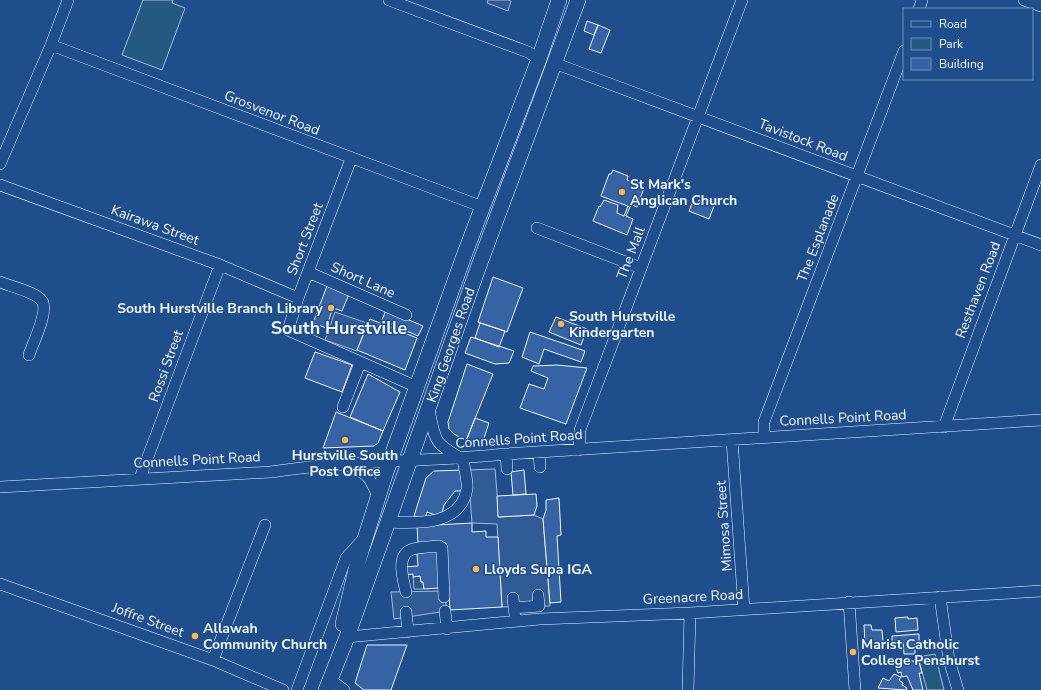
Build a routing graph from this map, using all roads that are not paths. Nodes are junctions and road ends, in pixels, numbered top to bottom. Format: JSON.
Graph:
{"nodes":[{"id":1,"x":68,"y":0,"type":"edge"},
{"id":2,"x":389,"y":0,"type":"edge"},
{"id":3,"x":559,"y":0,"type":"edge"},
{"id":4,"x":578,"y":0,"type":"edge"},
{"id":5,"x":742,"y":0,"type":"edge"},
{"id":6,"x":1024,"y":0,"type":"edge"},
{"id":7,"x":1041,"y":6,"type":"edge"},
{"id":8,"x":51,"y":45,"type":"junction"},
{"id":9,"x":903,"y":53,"type":"edge"},
{"id":10,"x":539,"y":59,"type":"junction"},
{"id":11,"x":554,"y":63,"type":"junction"},
{"id":12,"x":698,"y":116,"type":"junction"},
{"id":13,"x":351,"y":159,"type":"junction"},
{"id":14,"x":0,"y":164,"type":"edge"},
{"id":15,"x":1041,"y":165,"type":"edge"},
{"id":16,"x":858,"y":177,"type":"junction"},
{"id":17,"x":0,"y":185,"type":"edge"},
{"id":18,"x":483,"y":207,"type":"junction"},
{"id":19,"x":538,"y":228,"type":"dead end"},
{"id":20,"x":1015,"y":236,"type":"junction"},
{"id":21,"x":1041,"y":245,"type":"edge"},
{"id":22,"x":220,"y":265,"type":"junction"},
{"id":23,"x":641,"y":268,"type":"junction"},
{"id":24,"x":308,"y":272,"type":"junction"},
{"id":25,"x":0,"y":282,"type":"edge"},
{"id":26,"x":298,"y":298,"type":"junction"},
{"id":27,"x":406,"y":315,"type":"dead end"},
{"id":28,"x":29,"y":355,"type":"dead end"},
{"id":29,"x":360,"y":363,"type":"junction"},
{"id":30,"x":417,"y":387,"type":"junction"},
{"id":31,"x":343,"y":407,"type":"dead end"},
{"id":32,"x":429,"y":410,"type":"junction"},
{"id":33,"x":1041,"y":420,"type":"edge"},
{"id":34,"x":944,"y":427,"type":"junction"},
{"id":35,"x":764,"y":437,"type":"junction"},
{"id":36,"x":732,"y":440,"type":"junction"},
{"id":37,"x":579,"y":450,"type":"junction"},
{"id":38,"x":539,"y":453,"type":"junction"},
{"id":39,"x":506,"y":454,"type":"junction"},
{"id":40,"x":463,"y":459,"type":"junction"},
{"id":41,"x":409,"y":461,"type":"junction"},
{"id":42,"x":390,"y":462,"type":"junction"},
{"id":43,"x":344,"y":465,"type":"junction"},
{"id":44,"x":540,"y":467,"type":"dead end"},
{"id":45,"x":507,"y":469,"type":"dead end"},
{"id":46,"x":140,"y":478,"type":"junction"},
{"id":47,"x":0,"y":487,"type":"edge"},
{"id":48,"x":379,"y":499,"type":"junction"},
{"id":49,"x":387,"y":522,"type":"junction"},
{"id":50,"x":265,"y":525,"type":"dead end"},
{"id":51,"x":367,"y":534,"type":"junction"},
{"id":52,"x":408,"y":552,"type":"dead end"},
{"id":53,"x":0,"y":584,"type":"edge"},
{"id":54,"x":1041,"y":591,"type":"edge"},
{"id":55,"x":444,"y":597,"type":"dead end"},
{"id":56,"x":940,"y":597,"type":"junction"},
{"id":57,"x":849,"y":602,"type":"junction"},
{"id":58,"x":744,"y":609,"type":"junction"},
{"id":59,"x":445,"y":611,"type":"dead end"},
{"id":60,"x":406,"y":612,"type":"dead end"},
{"id":61,"x":690,"y":613,"type":"junction"},
{"id":62,"x":540,"y":619,"type":"junction"},
{"id":63,"x":515,"y":622,"type":"junction"},
{"id":64,"x":446,"y":629,"type":"junction"},
{"id":65,"x":408,"y":632,"type":"junction"},
{"id":66,"x":347,"y":637,"type":"junction"},
{"id":67,"x":213,"y":660,"type":"junction"},
{"id":68,"x":326,"y":687,"type":"edge"},
{"id":69,"x":284,"y":690,"type":"edge"},
{"id":70,"x":297,"y":690,"type":"edge"},
{"id":71,"x":344,"y":690,"type":"edge"},
{"id":72,"x":688,"y":690,"type":"edge"},
{"id":73,"x":855,"y":690,"type":"edge"},
{"id":74,"x":958,"y":690,"type":"edge"}],
"edges":[{"from":1,"to":8,"type":"street"},
{"from":2,"to":10,"type":"street"},
{"from":3,"to":10,"type":"highway","name":"King Georges Road"},
{"from":4,"to":11,"type":"highway","name":"King Georges Road"},
{"from":5,"to":12,"type":"street","name":"The Mall"},
{"from":6,"to":7,"type":"street"},
{"from":8,"to":13,"type":"street","name":"Grosvenor Road"},
{"from":8,"to":14,"type":"street"},
{"from":9,"to":16,"type":"street","name":"The Esplanade"},
{"from":10,"to":18,"type":"highway","name":"King Georges Road"},
{"from":11,"to":12,"type":"street","name":"Tavistock Road"},
{"from":11,"to":32,"type":"highway","name":"King Georges Road"},
{"from":12,"to":16,"type":"street","name":"Tavistock Road"},
{"from":12,"to":23,"type":"street","name":"The Mall"},
{"from":13,"to":18,"type":"street","name":"Grosvenor Road"},
{"from":13,"to":24,"type":"street","name":"Short Street"},
{"from":15,"to":20,"type":"street","name":"Resthaven Road"},
{"from":16,"to":20,"type":"street","name":"Tavistock Road"},
{"from":16,"to":35,"type":"street","name":"The Esplanade"},
{"from":17,"to":22,"type":"street","name":"Kairawa Street"},
{"from":18,"to":30,"type":"highway","name":"King Georges Road"},
{"from":19,"to":23,"type":"street"},
{"from":20,"to":21,"type":"street","name":"Tavistock Road"},
{"from":20,"to":34,"type":"street","name":"Resthaven Road"},
{"from":22,"to":26,"type":"street","name":"Kairawa Street"},
{"from":22,"to":46,"type":"street","name":"Rossi Street"},
{"from":23,"to":37,"type":"street","name":"The Mall"},
{"from":24,"to":26,"type":"street","name":"Short Street"},
{"from":24,"to":27,"type":"street","name":"Short Lane"},
{"from":25,"to":28,"type":"street"},
{"from":26,"to":29,"type":"street","name":"Short Street"},
{"from":29,"to":30,"type":"street"},
{"from":29,"to":31,"type":"street"},
{"from":30,"to":42,"type":"highway","name":"King Georges Road"},
{"from":32,"to":40,"type":"street"},
{"from":32,"to":41,"type":"highway","name":"King Georges Road"},
{"from":33,"to":34,"type":"street","name":"Connells Point Road"},
{"from":34,"to":35,"type":"street","name":"Connells Point Road"},
{"from":35,"to":36,"type":"street","name":"Connells Point Road"},
{"from":36,"to":37,"type":"street","name":"Connells Point Road"},
{"from":36,"to":58,"type":"street","name":"Mimosa Street"},
{"from":37,"to":38,"type":"street","name":"Connells Point Road"},
{"from":38,"to":39,"type":"street","name":"Connells Point Road"},
{"from":38,"to":44,"type":"street"},
{"from":39,"to":40,"type":"street","name":"Connells Point Road"},
{"from":39,"to":45,"type":"street"},
{"from":40,"to":41,"type":"street","name":"Connells Point Road"},
{"from":40,"to":49,"type":"street"},
{"from":41,"to":42,"type":"street","name":"Connells Point Road"},
{"from":41,"to":49,"type":"highway","name":"King Georges Road"},
{"from":42,"to":43,"type":"street","name":"Connells Point Road"},
{"from":42,"to":48,"type":"highway","name":"King Georges Road"},
{"from":43,"to":46,"type":"street","name":"Connells Point Road"},
{"from":43,"to":48,"type":"street"},
{"from":46,"to":47,"type":"street","name":"Connells Point Road"},
{"from":48,"to":51,"type":"highway","name":"King Georges Road"},
{"from":49,"to":66,"type":"highway","name":"King Georges Road"},
{"from":50,"to":67,"type":"street"},
{"from":51,"to":68,"type":"highway","name":"King Georges Road"},
{"from":51,"to":70,"type":"street"},
{"from":52,"to":55,"type":"street"},
{"from":53,"to":67,"type":"street","name":"Joffre Street"},
{"from":54,"to":56,"type":"street","name":"Greenacre Road"},
{"from":56,"to":57,"type":"street","name":"Greenacre Road"},
{"from":56,"to":74,"type":"street"},
{"from":57,"to":58,"type":"street","name":"Greenacre Road"},
{"from":57,"to":73,"type":"street"},
{"from":58,"to":61,"type":"street","name":"Greenacre Road"},
{"from":59,"to":64,"type":"street"},
{"from":60,"to":65,"type":"street"},
{"from":61,"to":62,"type":"street","name":"Greenacre Road"},
{"from":61,"to":72,"type":"street"},
{"from":62,"to":63,"type":"street","name":"Greenacre Road"},
{"from":62,"to":63,"type":"street"},
{"from":63,"to":64,"type":"street","name":"Greenacre Road"},
{"from":64,"to":65,"type":"street","name":"Greenacre Road"},
{"from":65,"to":66,"type":"street","name":"Greenacre Road"},
{"from":66,"to":68,"type":"highway","name":"King Georges Road"},
{"from":67,"to":69,"type":"street","name":"Joffre Street"},
{"from":68,"to":71,"type":"street"}]}
